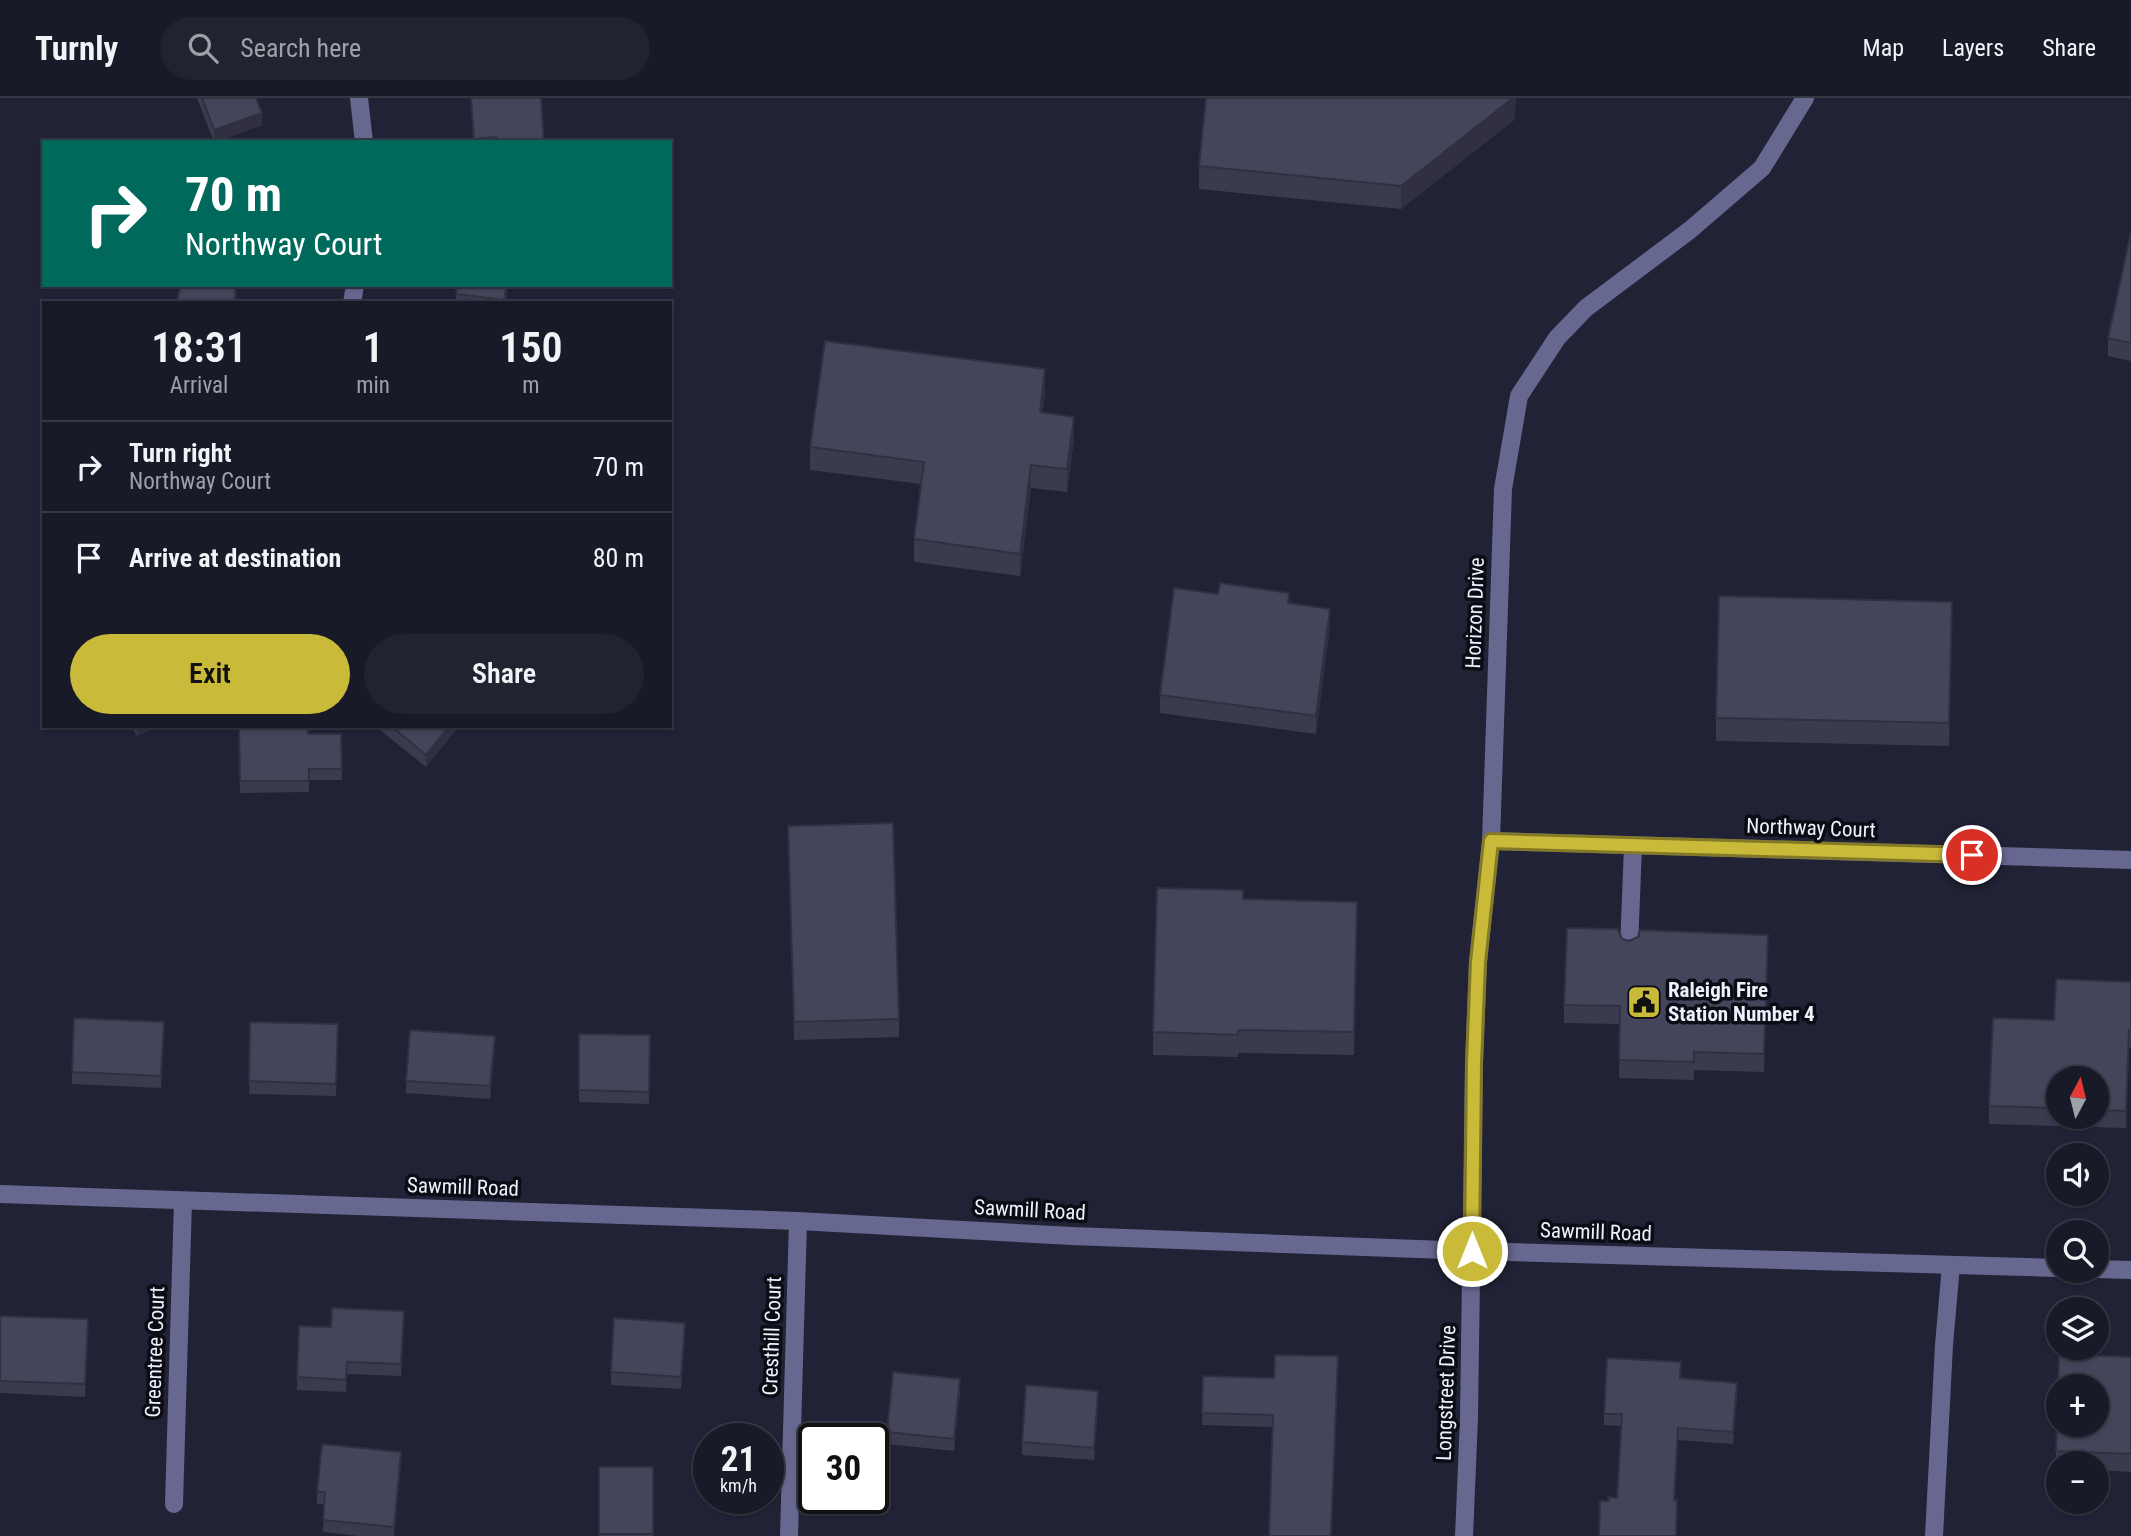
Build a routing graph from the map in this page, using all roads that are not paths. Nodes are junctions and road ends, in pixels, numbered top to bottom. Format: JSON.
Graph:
{"nodes":[{"id":1,"x":359,"y":98,"type":"edge"},
{"id":2,"x":1805,"y":98,"type":"edge"},
{"id":3,"x":364,"y":140,"type":"edge"},
{"id":4,"x":1491,"y":841,"type":"junction"},
{"id":5,"x":1633,"y":846,"type":"junction"},
{"id":6,"x":2131,"y":860,"type":"edge"},
{"id":7,"x":1629,"y":948,"type":"edge"},
{"id":8,"x":0,"y":1194,"type":"edge"},
{"id":9,"x":183,"y":1201,"type":"junction"},
{"id":10,"x":798,"y":1221,"type":"junction"},
{"id":11,"x":1472,"y":1251,"type":"junction"},
{"id":12,"x":1951,"y":1265,"type":"junction"},
{"id":13,"x":2046,"y":1268,"type":"edge"},
{"id":14,"x":2109,"y":1269,"type":"edge"},
{"id":15,"x":2131,"y":1270,"type":"edge"},
{"id":16,"x":174,"y":1504,"type":"dead end"},
{"id":17,"x":789,"y":1536,"type":"edge"},
{"id":18,"x":1464,"y":1536,"type":"edge"},
{"id":19,"x":1934,"y":1536,"type":"edge"}],
"edges":[{"from":1,"to":3,"type":"street"},
{"from":2,"to":4,"type":"street","name":"Horizon Drive"},
{"from":4,"to":5,"type":"street","name":"Northway Court"},
{"from":4,"to":11,"type":"street","name":"Horizon Drive"},
{"from":5,"to":6,"type":"street","name":"Northway Court"},
{"from":5,"to":7,"type":"street"},
{"from":8,"to":9,"type":"street","name":"Sawmill Road"},
{"from":9,"to":10,"type":"street","name":"Sawmill Road"},
{"from":9,"to":16,"type":"street","name":"Greentree Court"},
{"from":10,"to":11,"type":"street","name":"Sawmill Road"},
{"from":10,"to":17,"type":"street","name":"Cresthill Court"},
{"from":11,"to":12,"type":"street","name":"Sawmill Road"},
{"from":11,"to":18,"type":"street","name":"Longstreet Drive"},
{"from":12,"to":13,"type":"street","name":"Sawmill Road"},
{"from":12,"to":19,"type":"street"},
{"from":14,"to":15,"type":"street"}]}
